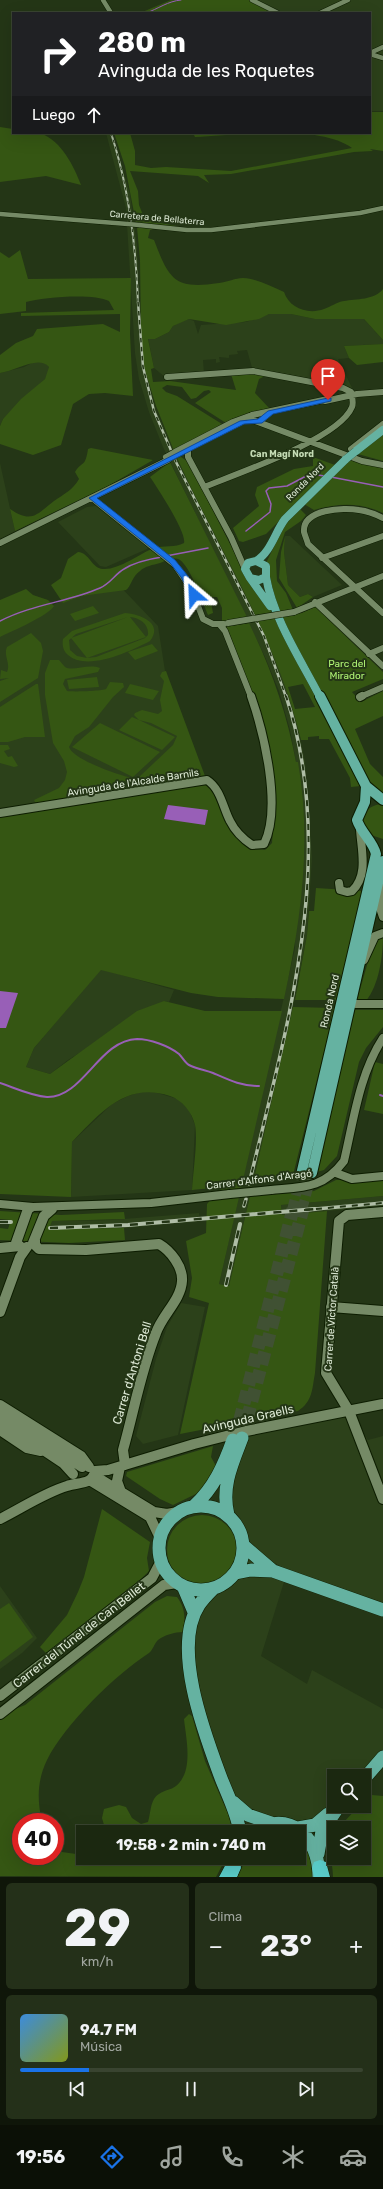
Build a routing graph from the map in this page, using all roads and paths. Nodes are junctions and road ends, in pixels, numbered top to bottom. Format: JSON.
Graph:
{"nodes":[{"id":1,"x":103,"y":0,"type":"edge"},
{"id":2,"x":252,"y":0,"type":"edge"},
{"id":3,"x":348,"y":0,"type":"edge"},
{"id":4,"x":110,"y":12,"type":"edge"},
{"id":5,"x":276,"y":12,"type":"edge"},
{"id":6,"x":322,"y":12,"type":"edge"},
{"id":7,"x":383,"y":47,"type":"edge"},
{"id":8,"x":371,"y":53,"type":"edge"},
{"id":9,"x":371,"y":54,"type":"edge"},
{"id":10,"x":383,"y":58,"type":"edge"},
{"id":11,"x":383,"y":208,"type":"edge"},
{"id":12,"x":0,"y":214,"type":"edge"},
{"id":13,"x":167,"y":377,"type":"dead end"},
{"id":14,"x":382,"y":392,"type":"edge"},
{"id":15,"x":352,"y":395,"type":"junction"},
{"id":16,"x":328,"y":400,"type":"junction"},
{"id":17,"x":255,"y":418,"type":"junction"},
{"id":18,"x":242,"y":422,"type":"junction"},
{"id":19,"x":383,"y":424,"type":"edge"},
{"id":20,"x":226,"y":425,"type":"junction"},
{"id":21,"x":383,"y":431,"type":"edge"},
{"id":22,"x":207,"y":439,"type":"junction"},
{"id":23,"x":312,"y":441,"type":"junction"},
{"id":24,"x":355,"y":451,"type":"junction"},
{"id":25,"x":172,"y":456,"type":"junction"},
{"id":26,"x":383,"y":465,"type":"edge"},
{"id":27,"x":329,"y":477,"type":"junction"},
{"id":28,"x":204,"y":487,"type":"junction"},
{"id":29,"x":107,"y":490,"type":"junction"},
{"id":30,"x":92,"y":498,"type":"junction"},
{"id":31,"x":383,"y":518,"type":"edge"},
{"id":32,"x":383,"y":536,"type":"edge"},
{"id":33,"x":0,"y":543,"type":"edge"},
{"id":34,"x":237,"y":554,"type":"junction"},
{"id":35,"x":322,"y":558,"type":"junction"},
{"id":36,"x":255,"y":561,"type":"junction"},
{"id":37,"x":266,"y":566,"type":"junction"},
{"id":38,"x":245,"y":569,"type":"junction"},
{"id":39,"x":383,"y":576,"type":"edge"},
{"id":40,"x":266,"y":577,"type":"junction"},
{"id":41,"x":250,"y":578,"type":"junction"},
{"id":42,"x":355,"y":587,"type":"junction"},
{"id":43,"x":315,"y":602,"type":"junction"},
{"id":44,"x":383,"y":612,"type":"edge"},
{"id":45,"x":279,"y":617,"type":"junction"},
{"id":46,"x":220,"y":625,"type":"junction"},
{"id":47,"x":383,"y":648,"type":"edge"},
{"id":48,"x":369,"y":654,"type":"junction"},
{"id":49,"x":383,"y":666,"type":"edge"},
{"id":50,"x":383,"y":687,"type":"edge"},
{"id":51,"x":360,"y":697,"type":"dead end"},
{"id":52,"x":366,"y":786,"type":"junction"},
{"id":53,"x":383,"y":800,"type":"edge"},
{"id":54,"x":362,"y":807,"type":"junction"},
{"id":55,"x":0,"y":813,"type":"edge"},
{"id":56,"x":363,"y":832,"type":"junction"},
{"id":57,"x":381,"y":841,"type":"dead end"},
{"id":58,"x":383,"y":863,"type":"edge"},
{"id":59,"x":339,"y":883,"type":"dead end"},
{"id":60,"x":383,"y":917,"type":"edge"},
{"id":61,"x":383,"y":933,"type":"edge"},
{"id":62,"x":355,"y":983,"type":"junction"},
{"id":63,"x":356,"y":1004,"type":"dead end"},
{"id":64,"x":383,"y":1004,"type":"edge"},
{"id":65,"x":383,"y":1038,"type":"edge"},
{"id":66,"x":312,"y":1173,"type":"tunnel mouth"},
{"id":67,"x":336,"y":1173,"type":"junction"},
{"id":68,"x":300,"y":1175,"type":"tunnel mouth"},
{"id":69,"x":383,"y":1176,"type":"edge"},
{"id":70,"x":0,"y":1204,"type":"edge"},
{"id":71,"x":15,"y":1206,"type":"junction"},
{"id":72,"x":54,"y":1207,"type":"junction"},
{"id":73,"x":35,"y":1208,"type":"junction"},
{"id":74,"x":383,"y":1212,"type":"edge"},
{"id":75,"x":44,"y":1216,"type":"junction"},
{"id":76,"x":24,"y":1217,"type":"junction"},
{"id":77,"x":35,"y":1240,"type":"junction"},
{"id":78,"x":19,"y":1246,"type":"junction"},
{"id":79,"x":0,"y":1248,"type":"edge"},
{"id":80,"x":331,"y":1307,"type":"junction"},
{"id":81,"x":383,"y":1311,"type":"edge"},
{"id":82,"x":0,"y":1312,"type":"edge"},
{"id":83,"x":383,"y":1404,"type":"edge"},
{"id":84,"x":0,"y":1405,"type":"edge"},
{"id":85,"x":349,"y":1411,"type":"junction"},
{"id":86,"x":0,"y":1414,"type":"edge"},
{"id":87,"x":0,"y":1421,"type":"edge"},
{"id":88,"x":0,"y":1430,"type":"edge"},
{"id":89,"x":47,"y":1452,"type":"junction"},
{"id":90,"x":123,"y":1466,"type":"junction"},
{"id":91,"x":90,"y":1472,"type":"junction"},
{"id":92,"x":75,"y":1478,"type":"junction"},
{"id":93,"x":121,"y":1492,"type":"junction"},
{"id":94,"x":383,"y":1499,"type":"edge"},
{"id":95,"x":194,"y":1506,"type":"junction"},
{"id":96,"x":178,"y":1512,"type":"junction"},
{"id":97,"x":228,"y":1515,"type":"junction"},
{"id":98,"x":0,"y":1520,"type":"edge"},
{"id":99,"x":160,"y":1538,"type":"junction"},
{"id":100,"x":244,"y":1546,"type":"junction"},
{"id":101,"x":161,"y":1561,"type":"junction"},
{"id":102,"x":273,"y":1571,"type":"junction"},
{"id":103,"x":236,"y":1573,"type":"junction"},
{"id":104,"x":180,"y":1585,"type":"junction"},
{"id":105,"x":213,"y":1588,"type":"junction"},
{"id":106,"x":383,"y":1610,"type":"edge"},
{"id":107,"x":194,"y":1612,"type":"junction"},
{"id":108,"x":0,"y":1696,"type":"edge"},
{"id":109,"x":0,"y":1714,"type":"edge"},
{"id":110,"x":383,"y":1757,"type":"edge"},
{"id":111,"x":371,"y":1771,"type":"edge"},
{"id":112,"x":231,"y":1800,"type":"junction"},
{"id":113,"x":330,"y":1813,"type":"edge"},
{"id":114,"x":334,"y":1813,"type":"edge"},
{"id":115,"x":271,"y":1823,"type":"junction"},
{"id":116,"x":238,"y":1825,"type":"edge"},
{"id":117,"x":264,"y":1825,"type":"edge"},
{"id":118,"x":282,"y":1825,"type":"edge"},
{"id":119,"x":306,"y":1827,"type":"edge"},
{"id":120,"x":306,"y":1836,"type":"edge"},
{"id":121,"x":320,"y":1869,"type":"edge"}],
"edges":[{"from":1,"to":4,"type":"street"},
{"from":2,"to":5,"type":"street"},
{"from":3,"to":6,"type":"street"},
{"from":7,"to":8,"type":"street"},
{"from":9,"to":10,"type":"street"},
{"from":11,"to":12,"type":"street","name":"Carretera de Bellaterra","bridge":true},
{"from":13,"to":15,"type":"street"},
{"from":14,"to":15,"type":"street"},
{"from":15,"to":16,"type":"street"},
{"from":15,"to":23,"type":"street"},
{"from":16,"to":17,"type":"street"},
{"from":16,"to":17,"type":"street"},
{"from":17,"to":18,"type":"street"},
{"from":17,"to":20,"type":"street"},
{"from":17,"to":23,"type":"street"},
{"from":18,"to":20,"type":"street"},
{"from":18,"to":22,"type":"street"},
{"from":19,"to":24,"type":"street"},
{"from":20,"to":22,"type":"street"},
{"from":20,"to":25,"type":"street"},
{"from":21,"to":24,"type":"main road","name":"Ronda Nord"},
{"from":22,"to":25,"type":"street"},
{"from":23,"to":26,"type":"street"},
{"from":23,"to":28,"type":"street"},
{"from":24,"to":27,"type":"main road","name":"Ronda Nord","bridge":true},
{"from":25,"to":28,"type":"street"},
{"from":25,"to":29,"type":"street"},
{"from":25,"to":29,"type":"street"},
{"from":27,"to":36,"type":"main road","name":"Ronda Nord"},
{"from":27,"to":37,"type":"main road","name":"Ronda Nord"},
{"from":28,"to":34,"type":"street"},
{"from":29,"to":30,"type":"street"},
{"from":30,"to":33,"type":"street"},
{"from":30,"to":46,"type":"street"},
{"from":31,"to":35,"type":"street"},
{"from":32,"to":35,"type":"street"},
{"from":34,"to":36,"type":"street"},
{"from":34,"to":38,"type":"street"},
{"from":35,"to":42,"type":"street"},
{"from":36,"to":37,"type":"main road"},
{"from":36,"to":38,"type":"main road","name":"Ronda Nord"},
{"from":37,"to":40,"type":"main road","name":"Ronda Nord"},
{"from":38,"to":41,"type":"main road","name":"Ronda Nord"},
{"from":39,"to":42,"type":"street"},
{"from":40,"to":41,"type":"main road"},
{"from":40,"to":45,"type":"main road","name":"Ronda Nord"},
{"from":41,"to":45,"type":"main road","name":"Ronda Nord"},
{"from":42,"to":43,"type":"street"},
{"from":42,"to":44,"type":"street"},
{"from":43,"to":46,"type":"street","bridge":true},
{"from":43,"to":48,"type":"street"},
{"from":45,"to":52,"type":"main road","name":"Ronda Nord"},
{"from":46,"to":55,"type":"street","name":"Avinguda de l'Alcalde Barnils"},
{"from":47,"to":48,"type":"street"},
{"from":48,"to":49,"type":"street"},
{"from":50,"to":51,"type":"street"},
{"from":52,"to":53,"type":"main road","name":"Ronda Nord"},
{"from":52,"to":54,"type":"main road","name":"Ronda Nord"},
{"from":53,"to":54,"type":"main road","name":"Ronda Nord"},
{"from":54,"to":56,"type":"main road","name":"Ronda Nord"},
{"from":56,"to":57,"type":"main road"},
{"from":56,"to":59,"type":"street"},
{"from":56,"to":68,"type":"main road","name":"Ronda Nord"},
{"from":58,"to":60,"type":"street"},
{"from":58,"to":62,"type":"main road"},
{"from":61,"to":62,"type":"street"},
{"from":62,"to":66,"type":"main road"},
{"from":63,"to":64,"type":"street"},
{"from":65,"to":67,"type":"street"},
{"from":67,"to":69,"type":"street"},
{"from":67,"to":72,"type":"street","name":"Carrer d'Alfons d'Aragó","bridge":true},
{"from":70,"to":71,"type":"street","name":"Carrer d'Alfons d'Aragó"},
{"from":71,"to":73,"type":"street","name":"Carrer d'Alfons d'Aragó"},
{"from":71,"to":76,"type":"street"},
{"from":72,"to":73,"type":"street","name":"Carrer d'Alfons d'Aragó"},
{"from":72,"to":75,"type":"street"},
{"from":73,"to":75,"type":"street"},
{"from":73,"to":76,"type":"street"},
{"from":74,"to":80,"type":"street","name":"Carrer de Víctor Català"},
{"from":75,"to":77,"type":"street"},
{"from":76,"to":78,"type":"street"},
{"from":77,"to":78,"type":"street"},
{"from":77,"to":90,"type":"street","name":"Carrer d'Antoni Bell"},
{"from":78,"to":79,"type":"street"},
{"from":78,"to":82,"type":"street"},
{"from":80,"to":81,"type":"street"},
{"from":80,"to":85,"type":"street","name":"Carrer de Víctor Català"},
{"from":83,"to":85,"type":"street","name":"Avinguda Graells"},
{"from":84,"to":91,"type":"street"},
{"from":85,"to":90,"type":"street","name":"Avinguda Graells"},
{"from":85,"to":94,"type":"street","name":"Carrer de Víctor Català"},
{"from":86,"to":91,"type":"street"},
{"from":87,"to":89,"type":"street"},
{"from":88,"to":89,"type":"street"},
{"from":89,"to":92,"type":"street"},
{"from":90,"to":91,"type":"street","name":"Avinguda Graells"},
{"from":90,"to":93,"type":"street"},
{"from":91,"to":92,"type":"street","name":"Avinguda Graells"},
{"from":91,"to":92,"type":"street"},
{"from":91,"to":93,"type":"street"},
{"from":91,"to":99,"type":"street"},
{"from":92,"to":98,"type":"street"},
{"from":93,"to":96,"type":"street"},
{"from":95,"to":96,"type":"main road"},
{"from":95,"to":97,"type":"main road"},
{"from":95,"to":97,"type":"main road"},
{"from":96,"to":99,"type":"main road"},
{"from":97,"to":100,"type":"main road"},
{"from":99,"to":101,"type":"main road"},
{"from":100,"to":102,"type":"main road"},
{"from":100,"to":103,"type":"main road"},
{"from":101,"to":104,"type":"main road"},
{"from":101,"to":108,"type":"street","name":"Carrer del Túnel de Can Bellet"},
{"from":102,"to":103,"type":"main road"},
{"from":102,"to":106,"type":"main road"},
{"from":103,"to":105,"type":"main road"},
{"from":104,"to":105,"type":"main road"},
{"from":104,"to":107,"type":"main road"},
{"from":104,"to":109,"type":"street","name":"Carrer del Túnel de Can Bellet"},
{"from":105,"to":107,"type":"main road"},
{"from":107,"to":112,"type":"main road"},
{"from":110,"to":111,"type":"main road"},
{"from":112,"to":115,"type":"main road"},
{"from":112,"to":116,"type":"main road"},
{"from":113,"to":119,"type":"main road"},
{"from":114,"to":121,"type":"main road"},
{"from":115,"to":117,"type":"main road"},
{"from":115,"to":118,"type":"main road"},
{"from":120,"to":121,"type":"main road"}]}
